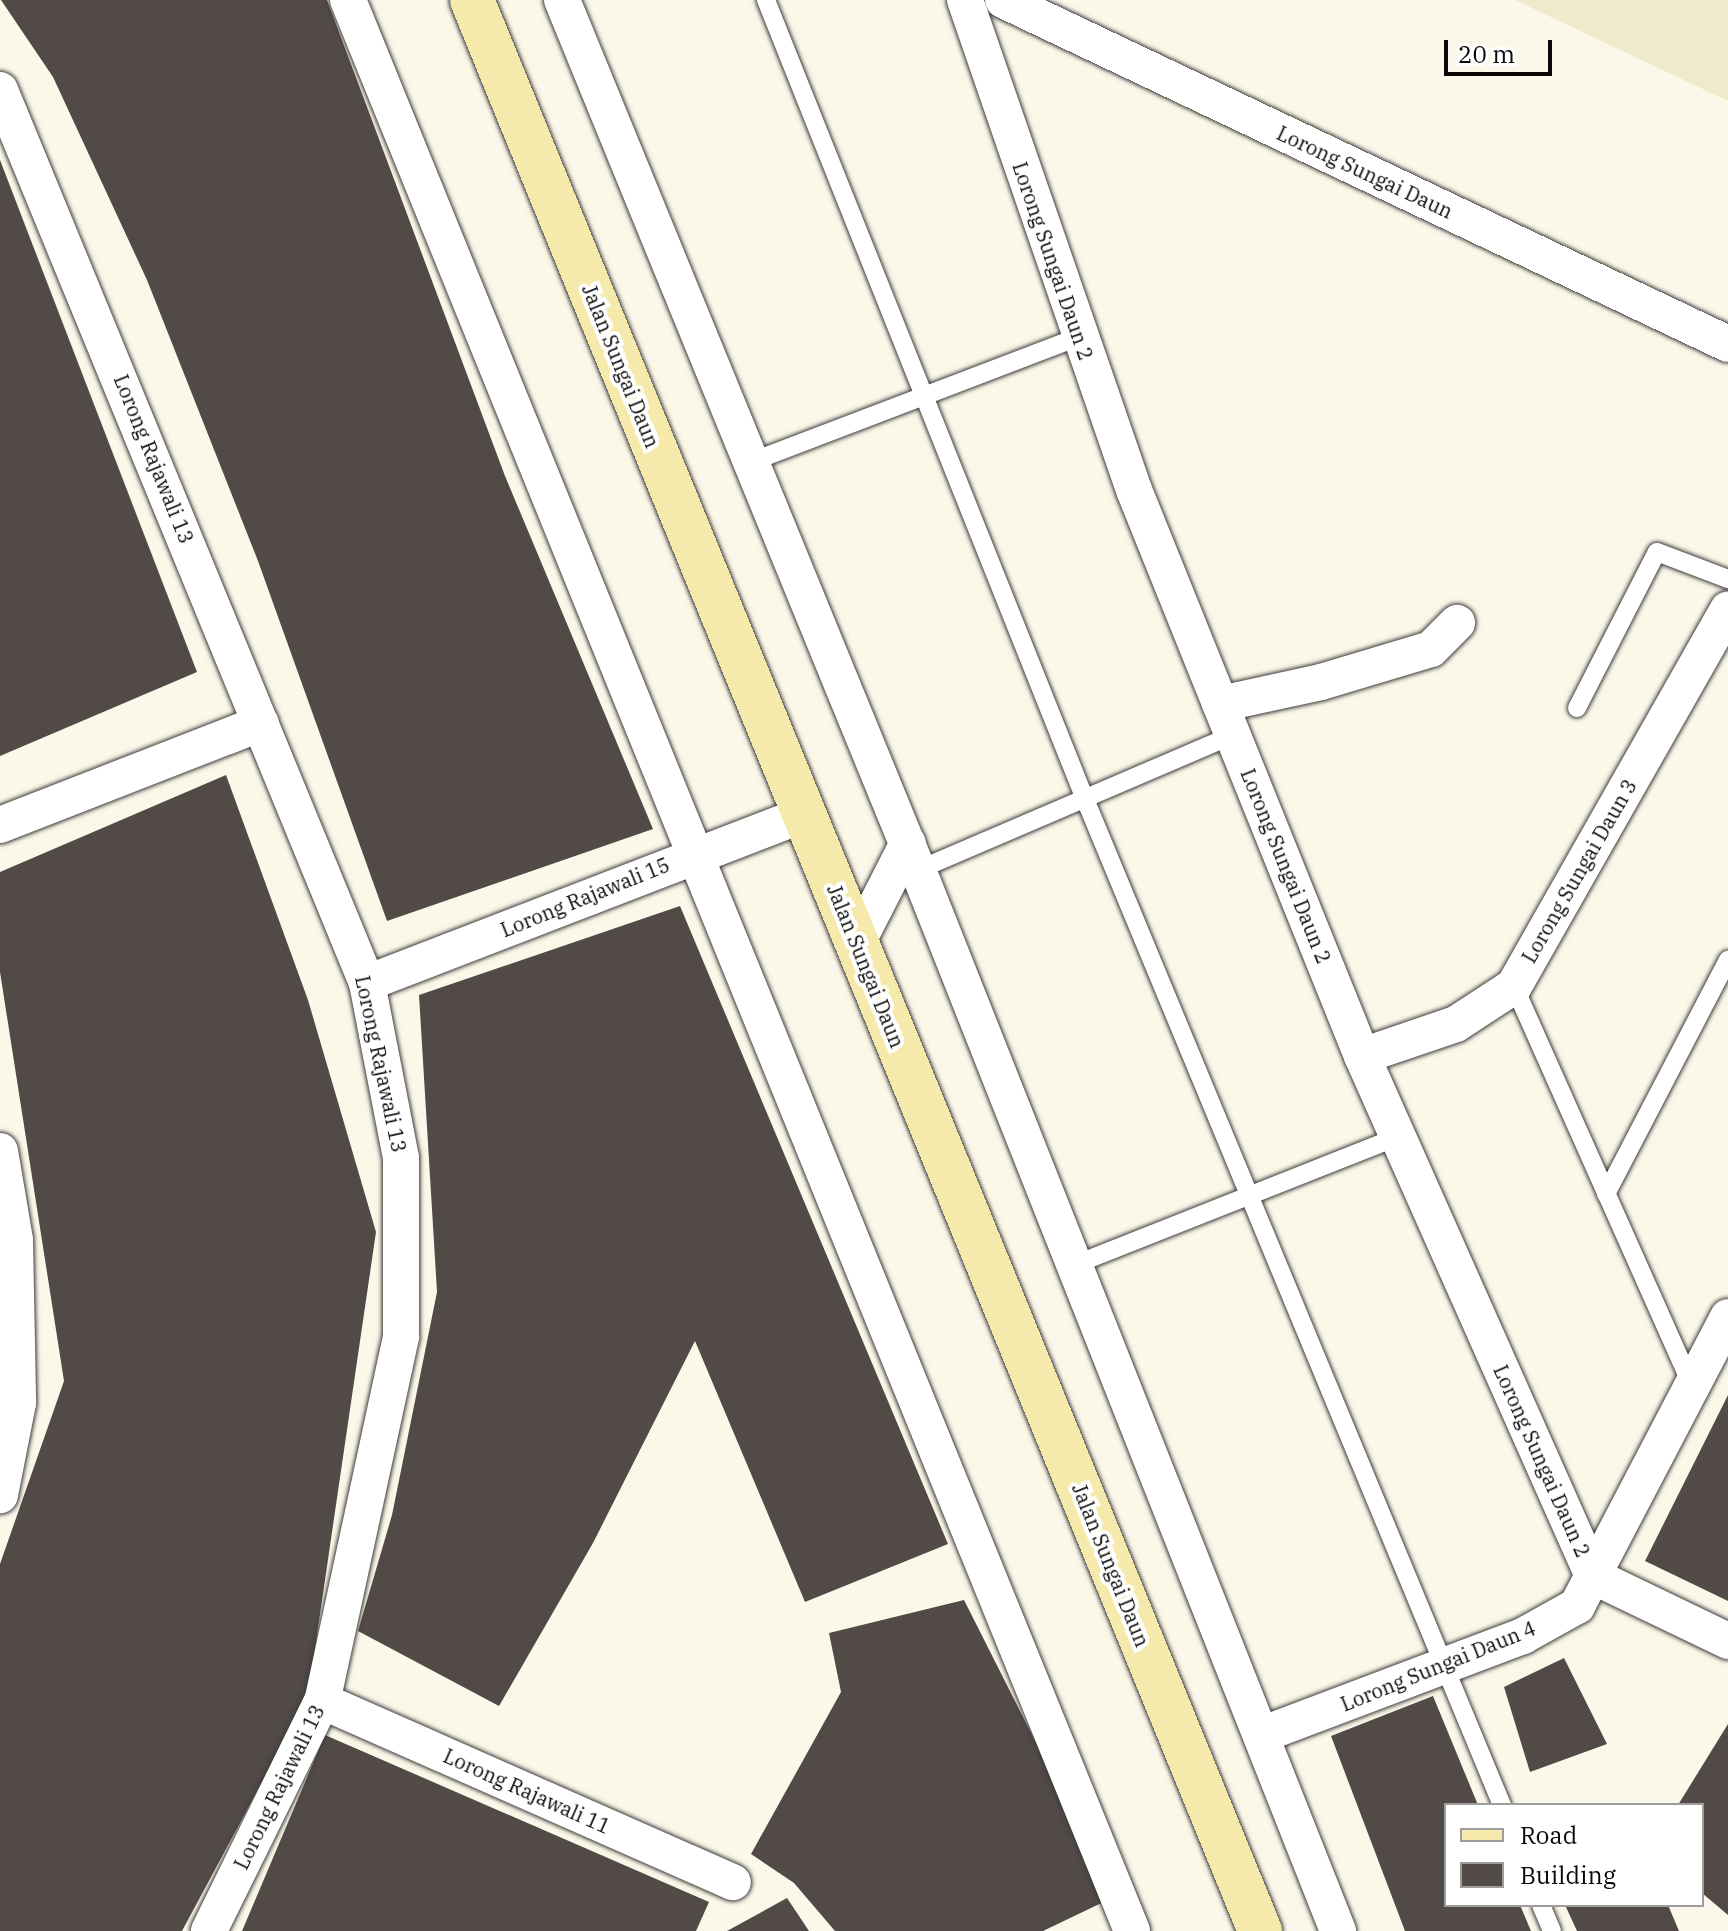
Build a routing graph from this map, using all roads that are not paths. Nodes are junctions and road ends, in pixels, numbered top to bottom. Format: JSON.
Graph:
{"nodes":[{"id":1,"x":348,"y":0,"type":"edge"},
{"id":2,"x":472,"y":0,"type":"edge"},
{"id":3,"x":562,"y":0,"type":"edge"},
{"id":4,"x":766,"y":0,"type":"edge"},
{"id":5,"x":965,"y":0,"type":"edge"},
{"id":6,"x":1003,"y":0,"type":"edge"},
{"id":7,"x":0,"y":90,"type":"edge"},
{"id":8,"x":1078,"y":337,"type":"junction"},
{"id":9,"x":1728,"y":344,"type":"edge"},
{"id":10,"x":923,"y":394,"type":"junction"},
{"id":11,"x":751,"y":462,"type":"junction"},
{"id":12,"x":1728,"y":579,"type":"edge"},
{"id":13,"x":1728,"y":610,"type":"edge"},
{"id":14,"x":1457,"y":623,"type":"dead end"},
{"id":15,"x":1577,"y":708,"type":"dead end"},
{"id":16,"x":1227,"y":720,"type":"junction"},
{"id":17,"x":261,"y":723,"type":"junction"},
{"id":18,"x":1085,"y":799,"type":"junction"},
{"id":19,"x":804,"y":814,"type":"junction"},
{"id":20,"x":0,"y":825,"type":"edge"},
{"id":21,"x":697,"y":852,"type":"junction"},
{"id":22,"x":913,"y":857,"type":"junction"},
{"id":23,"x":857,"y":943,"type":"junction"},
{"id":24,"x":1728,"y":960,"type":"edge"},
{"id":25,"x":367,"y":983,"type":"junction"},
{"id":26,"x":1514,"y":986,"type":"junction"},
{"id":27,"x":1362,"y":1056,"type":"junction"},
{"id":28,"x":1398,"y":1137,"type":"junction"},
{"id":29,"x":0,"y":1151,"type":"edge"},
{"id":30,"x":1606,"y":1194,"type":"junction"},
{"id":31,"x":1251,"y":1197,"type":"junction"},
{"id":32,"x":1074,"y":1265,"type":"junction"},
{"id":33,"x":1728,"y":1317,"type":"edge"},
{"id":34,"x":1693,"y":1386,"type":"junction"},
{"id":35,"x":0,"y":1495,"type":"edge"},
{"id":36,"x":1593,"y":1576,"type":"junction"},
{"id":37,"x":1728,"y":1641,"type":"edge"},
{"id":38,"x":1446,"y":1665,"type":"junction"},
{"id":39,"x":322,"y":1701,"type":"junction"},
{"id":40,"x":1261,"y":1735,"type":"junction"},
{"id":41,"x":1501,"y":1803,"type":"edge"},
{"id":42,"x":733,"y":1882,"type":"dead end"},
{"id":43,"x":1542,"y":1907,"type":"edge"},
{"id":44,"x":209,"y":1931,"type":"edge"},
{"id":45,"x":1132,"y":1931,"type":"edge"},
{"id":46,"x":1260,"y":1931,"type":"edge"},
{"id":47,"x":1338,"y":1931,"type":"edge"},
{"id":48,"x":1552,"y":1931,"type":"edge"}],
"edges":[{"from":1,"to":21,"type":"street"},
{"from":2,"to":19,"type":"street","name":"Jalan Sungai Daun"},
{"from":3,"to":11,"type":"street"},
{"from":4,"to":10,"type":"lane"},
{"from":5,"to":8,"type":"street","name":"Lorong Sungai Daun 2"},
{"from":6,"to":9,"type":"street","name":"Lorong Sungai Daun"},
{"from":7,"to":17,"type":"street","name":"Lorong Rajawali 13"},
{"from":8,"to":10,"type":"lane"},
{"from":8,"to":16,"type":"street","name":"Lorong Sungai Daun 2"},
{"from":10,"to":11,"type":"lane"},
{"from":10,"to":18,"type":"lane"},
{"from":11,"to":22,"type":"street"},
{"from":12,"to":15,"type":"lane"},
{"from":13,"to":26,"type":"street","name":"Lorong Sungai Daun 3"},
{"from":14,"to":16,"type":"street"},
{"from":16,"to":18,"type":"lane"},
{"from":16,"to":27,"type":"street","name":"Lorong Sungai Daun 2"},
{"from":17,"to":20,"type":"street"},
{"from":17,"to":25,"type":"street","name":"Lorong Rajawali 13"},
{"from":18,"to":22,"type":"lane"},
{"from":18,"to":31,"type":"lane"},
{"from":19,"to":21,"type":"street","name":"Lorong Rajawali 15"},
{"from":19,"to":23,"type":"street","name":"Jalan Sungai Daun"},
{"from":21,"to":25,"type":"street","name":"Lorong Rajawali 15"},
{"from":21,"to":45,"type":"street"},
{"from":22,"to":23,"type":"street"},
{"from":22,"to":32,"type":"street"},
{"from":23,"to":46,"type":"street","name":"Jalan Sungai Daun"},
{"from":24,"to":30,"type":"lane"},
{"from":25,"to":39,"type":"street","name":"Lorong Rajawali 13"},
{"from":26,"to":27,"type":"street","name":"Lorong Sungai Daun 3"},
{"from":26,"to":30,"type":"lane"},
{"from":27,"to":28,"type":"street","name":"Lorong Sungai Daun 2"},
{"from":28,"to":31,"type":"lane"},
{"from":28,"to":36,"type":"street","name":"Lorong Sungai Daun 2"},
{"from":29,"to":35,"type":"street"},
{"from":30,"to":34,"type":"lane"},
{"from":31,"to":32,"type":"lane"},
{"from":31,"to":38,"type":"lane"},
{"from":32,"to":40,"type":"street"},
{"from":33,"to":34,"type":"street","name":"Lorong Sungai Daun 4"},
{"from":34,"to":36,"type":"street","name":"Lorong Sungai Daun 4"},
{"from":36,"to":37,"type":"street","name":"Lorong Sungai Daun 2"},
{"from":36,"to":38,"type":"street","name":"Lorong Sungai Daun 4"},
{"from":38,"to":40,"type":"street","name":"Lorong Sungai Daun 4"},
{"from":38,"to":41,"type":"lane"},
{"from":39,"to":42,"type":"street","name":"Lorong Rajawali 11"},
{"from":39,"to":44,"type":"street","name":"Lorong Rajawali 13"},
{"from":40,"to":47,"type":"street"},
{"from":43,"to":48,"type":"lane"}]}
